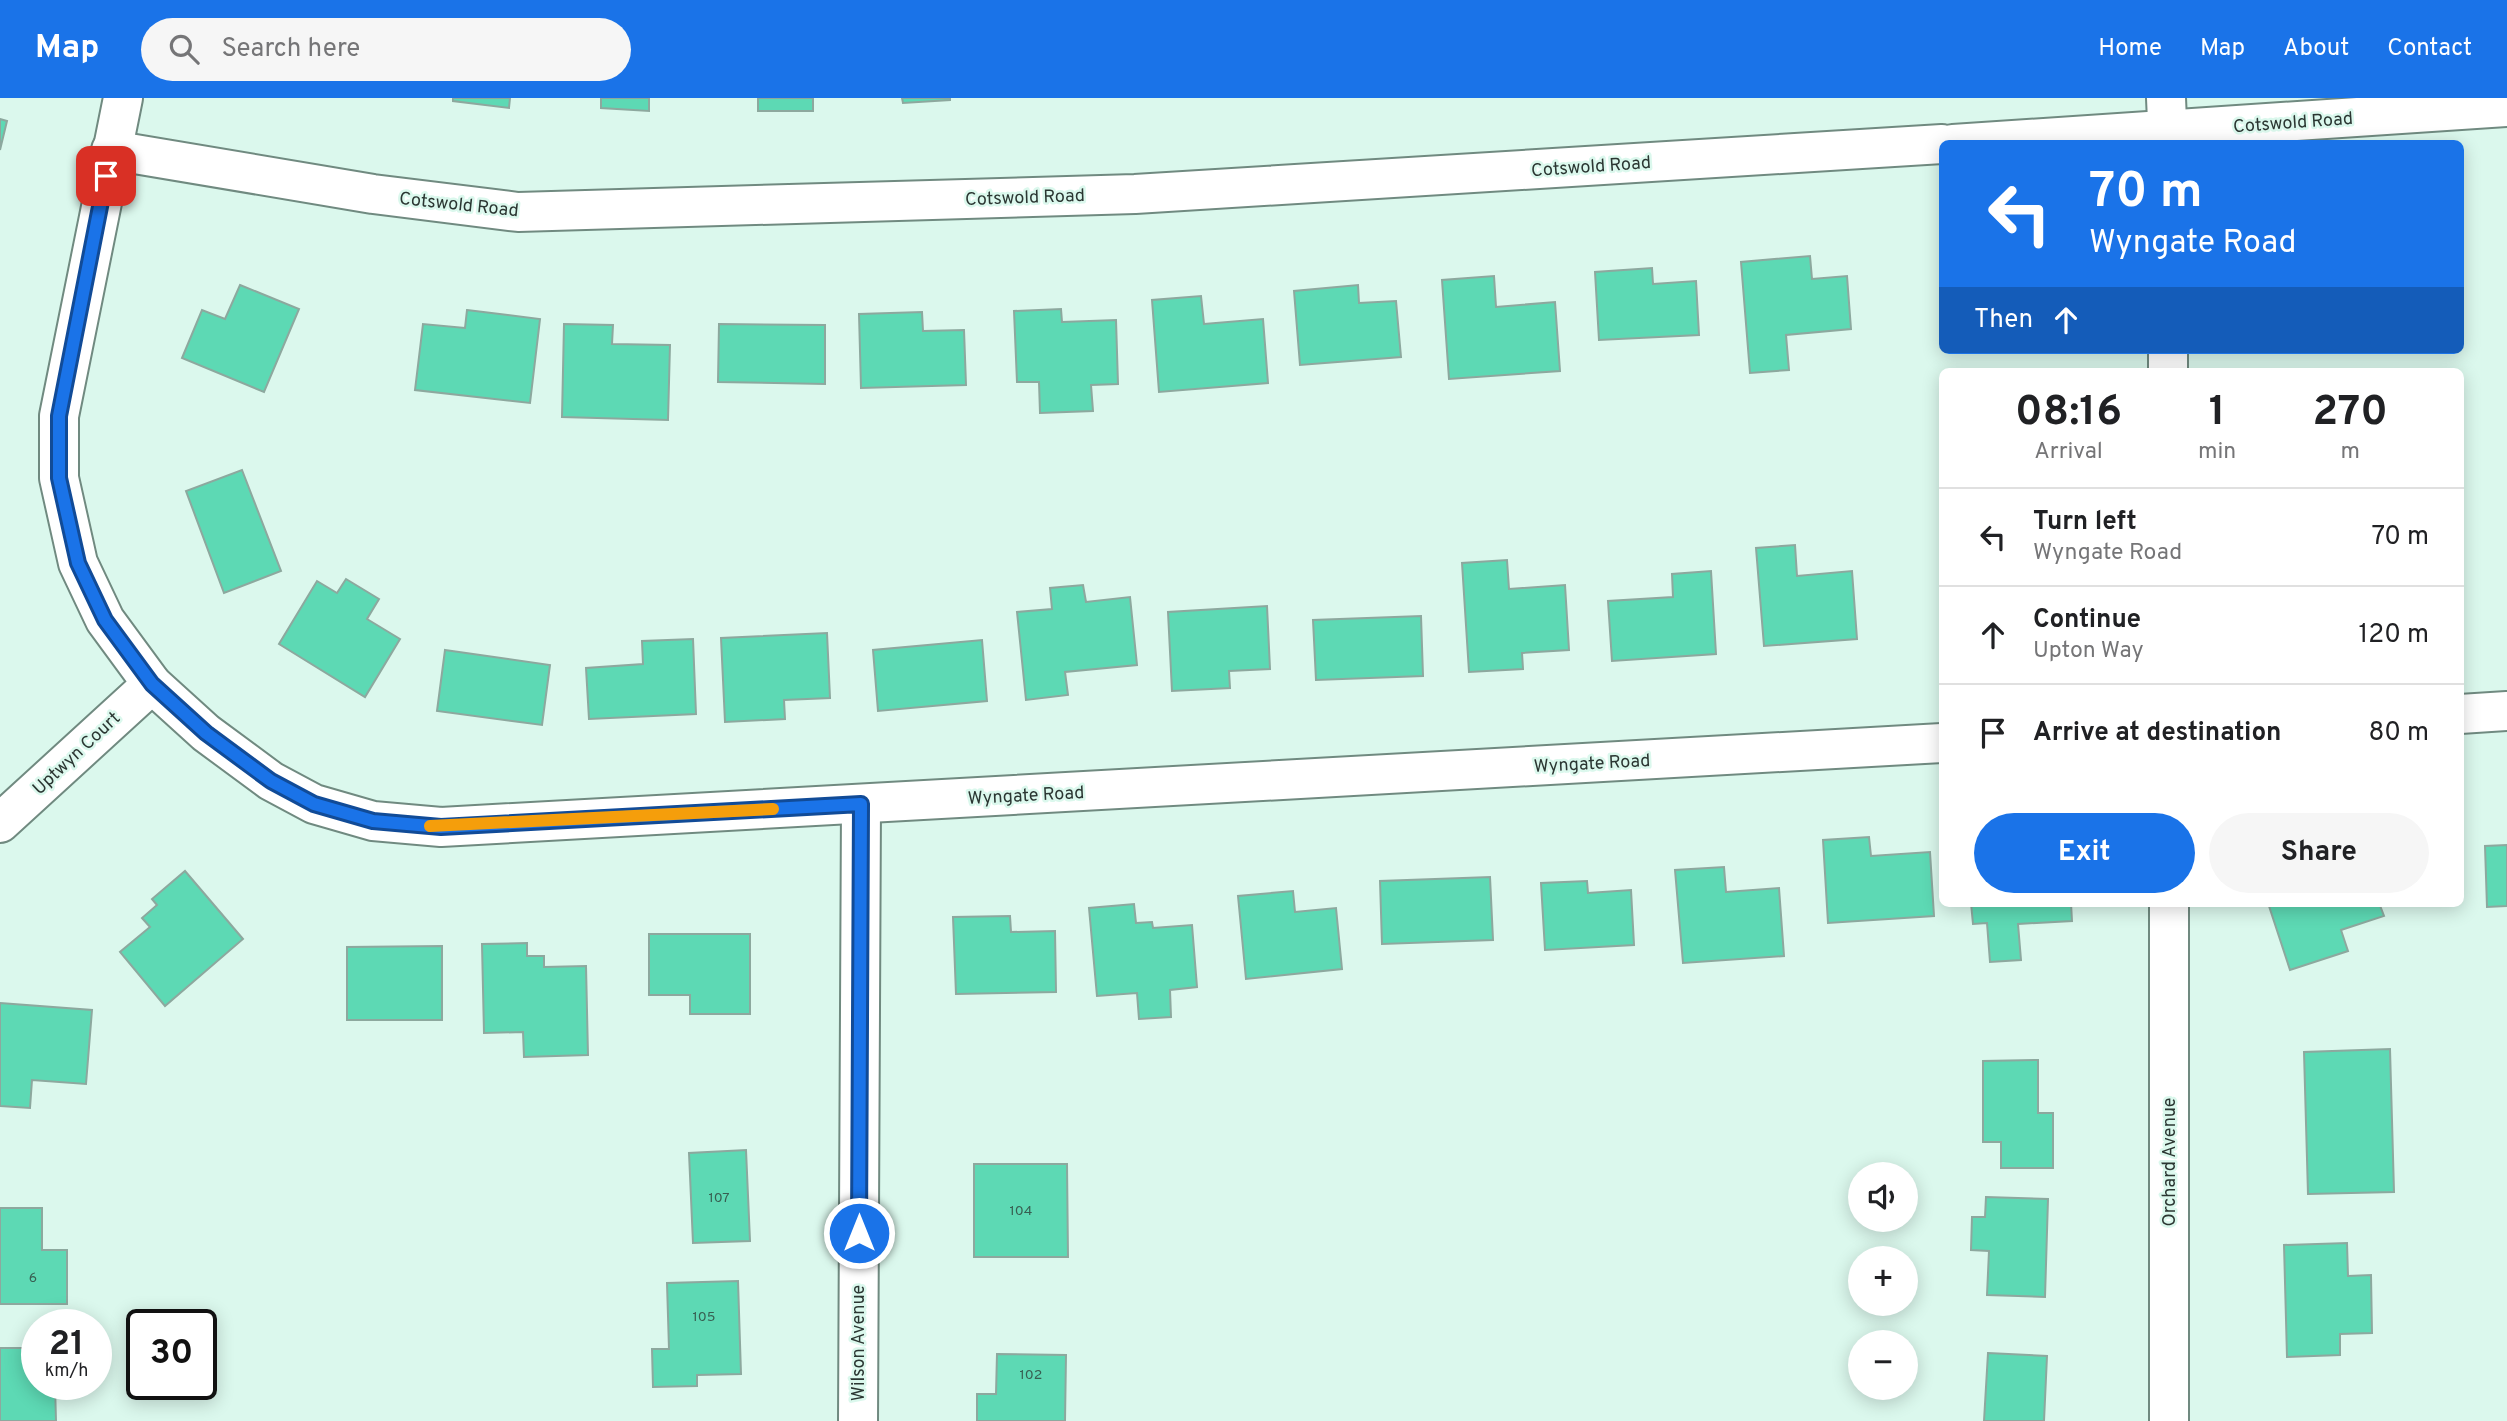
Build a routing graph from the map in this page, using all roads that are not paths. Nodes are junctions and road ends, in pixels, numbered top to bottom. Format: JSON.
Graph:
{"nodes":[{"id":1,"x":123,"y":98,"type":"edge"},
{"id":2,"x":2507,"y":107,"type":"edge"},
{"id":3,"x":2167,"y":124,"type":"edge"},
{"id":4,"x":1996,"y":140,"type":"edge"},
{"id":5,"x":1939,"y":144,"type":"edge"},
{"id":6,"x":111,"y":150,"type":"junction"},
{"id":7,"x":152,"y":684,"type":"junction"},
{"id":8,"x":2507,"y":711,"type":"edge"},
{"id":9,"x":2464,"y":714,"type":"edge"},
{"id":10,"x":1939,"y":743,"type":"edge"},
{"id":11,"x":861,"y":804,"type":"junction"},
{"id":12,"x":0,"y":823,"type":"edge"},
{"id":13,"x":2169,"y":907,"type":"edge"},
{"id":14,"x":858,"y":1421,"type":"edge"},
{"id":15,"x":2169,"y":1421,"type":"edge"}],
"edges":[{"from":1,"to":6,"type":"street","name":"Wyngate Road"},
{"from":2,"to":3,"type":"street","name":"Cotswold Road"},
{"from":3,"to":4,"type":"street","name":"Cotswold Road"},
{"from":5,"to":6,"type":"street","name":"Cotswold Road"},
{"from":6,"to":7,"type":"street","name":"Wyngate Road"},
{"from":7,"to":11,"type":"street","name":"Wyngate Road"},
{"from":7,"to":12,"type":"street","name":"Uptwyn Court"},
{"from":8,"to":9,"type":"street"},
{"from":10,"to":11,"type":"street","name":"Wyngate Road"},
{"from":11,"to":14,"type":"street","name":"Wilson Avenue"},
{"from":13,"to":15,"type":"street","name":"Orchard Avenue"}]}
